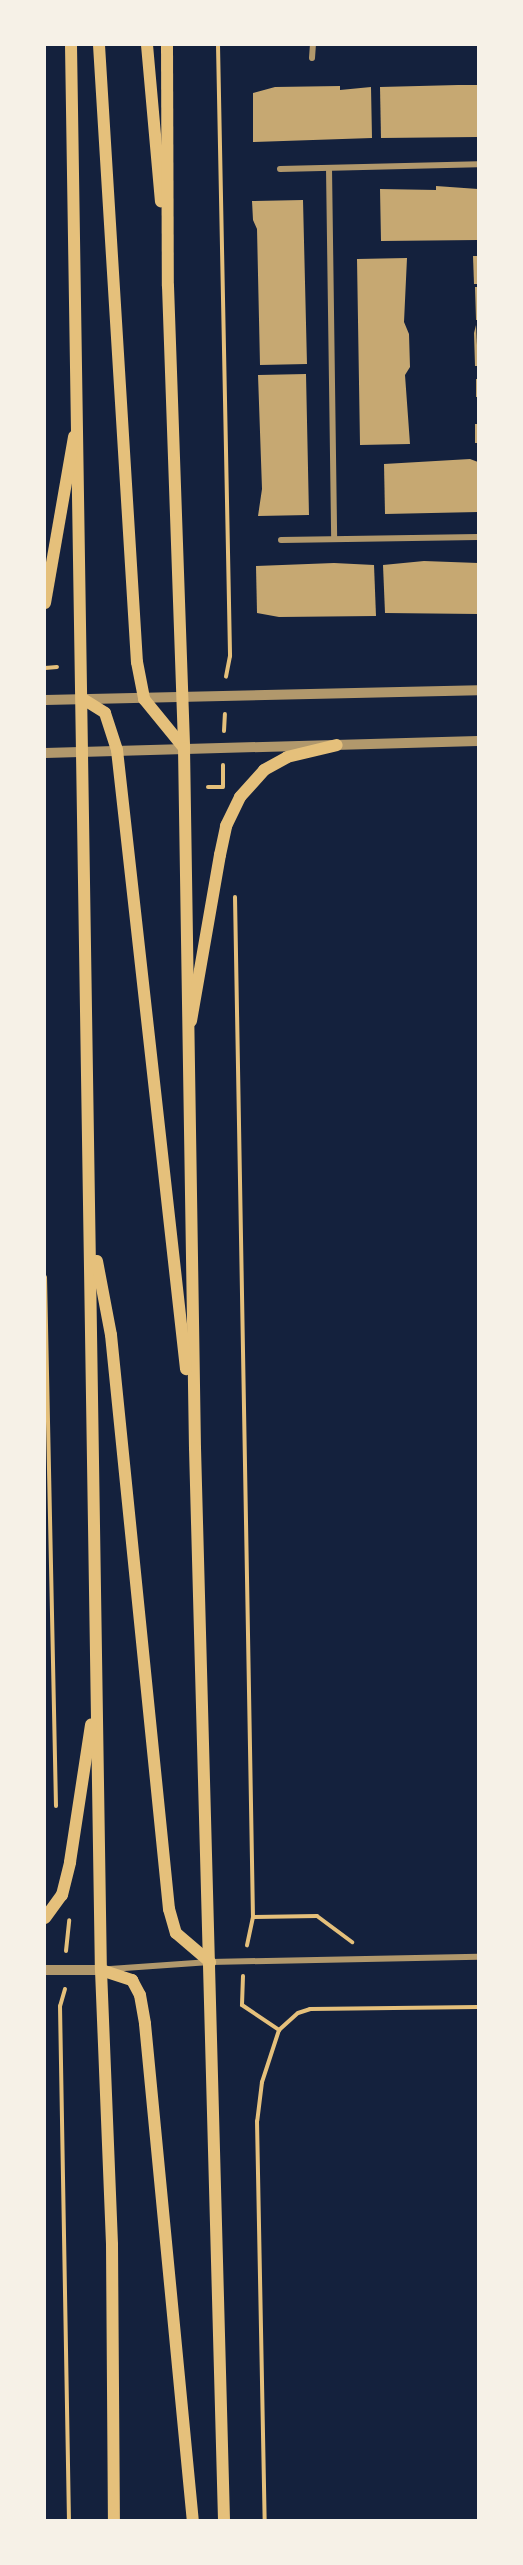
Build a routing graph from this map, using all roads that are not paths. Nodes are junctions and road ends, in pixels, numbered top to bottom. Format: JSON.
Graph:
{"nodes":[{"id":1,"x":71,"y":45,"type":"edge"},
{"id":2,"x":99,"y":45,"type":"edge"},
{"id":3,"x":147,"y":45,"type":"edge"},
{"id":4,"x":167,"y":45,"type":"edge"},
{"id":5,"x":313,"y":45,"type":"edge"},
{"id":6,"x":312,"y":58,"type":"dead end"},
{"id":7,"x":478,"y":164,"type":"edge"},
{"id":8,"x":329,"y":168,"type":"junction"},
{"id":9,"x":280,"y":169,"type":"dead end"},
{"id":10,"x":168,"y":286,"type":"junction"},
{"id":11,"x":79,"y":406,"type":"junction"},
{"id":12,"x":478,"y":537,"type":"edge"},
{"id":13,"x":334,"y":539,"type":"junction"},
{"id":14,"x":281,"y":540,"type":"dead end"},
{"id":15,"x":45,"y":603,"type":"edge"},
{"id":16,"x":478,"y":690,"type":"edge"},
{"id":17,"x":83,"y":699,"type":"junction"},
{"id":18,"x":144,"y":699,"type":"junction"},
{"id":19,"x":182,"y":699,"type":"junction"},
{"id":20,"x":45,"y":700,"type":"edge"},
{"id":21,"x":478,"y":741,"type":"edge"},
{"id":22,"x":337,"y":745,"type":"junction"},
{"id":23,"x":184,"y":748,"type":"junction"},
{"id":24,"x":117,"y":750,"type":"junction"},
{"id":25,"x":84,"y":752,"type":"junction"},
{"id":26,"x":45,"y":753,"type":"edge"},
{"id":27,"x":186,"y":1051,"type":"junction"},
{"id":28,"x":91,"y":1230,"type":"junction"},
{"id":29,"x":195,"y":1448,"type":"junction"},
{"id":30,"x":97,"y":1662,"type":"junction"},
{"id":31,"x":45,"y":1918,"type":"edge"},
{"id":32,"x":478,"y":1957,"type":"edge"},
{"id":33,"x":210,"y":1962,"type":"junction"},
{"id":34,"x":45,"y":1970,"type":"edge"},
{"id":35,"x":101,"y":1970,"type":"junction"},
{"id":36,"x":114,"y":2520,"type":"edge"},
{"id":37,"x":193,"y":2520,"type":"edge"},
{"id":38,"x":224,"y":2520,"type":"edge"}],
"edges":[{"from":1,"to":11,"type":"main road"},
{"from":2,"to":18,"type":"main road"},
{"from":3,"to":10,"type":"main road"},
{"from":4,"to":10,"type":"main road"},
{"from":5,"to":6,"type":"street"},
{"from":7,"to":8,"type":"street"},
{"from":8,"to":9,"type":"street"},
{"from":8,"to":13,"type":"street"},
{"from":10,"to":19,"type":"main road"},
{"from":11,"to":15,"type":"main road"},
{"from":11,"to":17,"type":"main road"},
{"from":12,"to":13,"type":"street"},
{"from":13,"to":14,"type":"street"},
{"from":16,"to":19,"type":"street"},
{"from":17,"to":18,"type":"street"},
{"from":17,"to":20,"type":"street"},
{"from":17,"to":24,"type":"main road"},
{"from":17,"to":25,"type":"main road"},
{"from":18,"to":19,"type":"street"},
{"from":18,"to":23,"type":"main road"},
{"from":19,"to":23,"type":"main road"},
{"from":21,"to":22,"type":"street"},
{"from":22,"to":23,"type":"street"},
{"from":22,"to":27,"type":"main road"},
{"from":23,"to":24,"type":"street"},
{"from":23,"to":27,"type":"main road"},
{"from":24,"to":25,"type":"street"},
{"from":24,"to":29,"type":"main road"},
{"from":25,"to":26,"type":"street"},
{"from":25,"to":28,"type":"main road"},
{"from":27,"to":29,"type":"main road"},
{"from":28,"to":30,"type":"main road"},
{"from":28,"to":33,"type":"main road"},
{"from":29,"to":33,"type":"main road"},
{"from":30,"to":31,"type":"main road"},
{"from":30,"to":35,"type":"main road"},
{"from":32,"to":33,"type":"street"},
{"from":33,"to":35,"type":"street"},
{"from":33,"to":38,"type":"main road"},
{"from":34,"to":35,"type":"street"},
{"from":35,"to":36,"type":"main road"},
{"from":35,"to":37,"type":"main road"}]}
